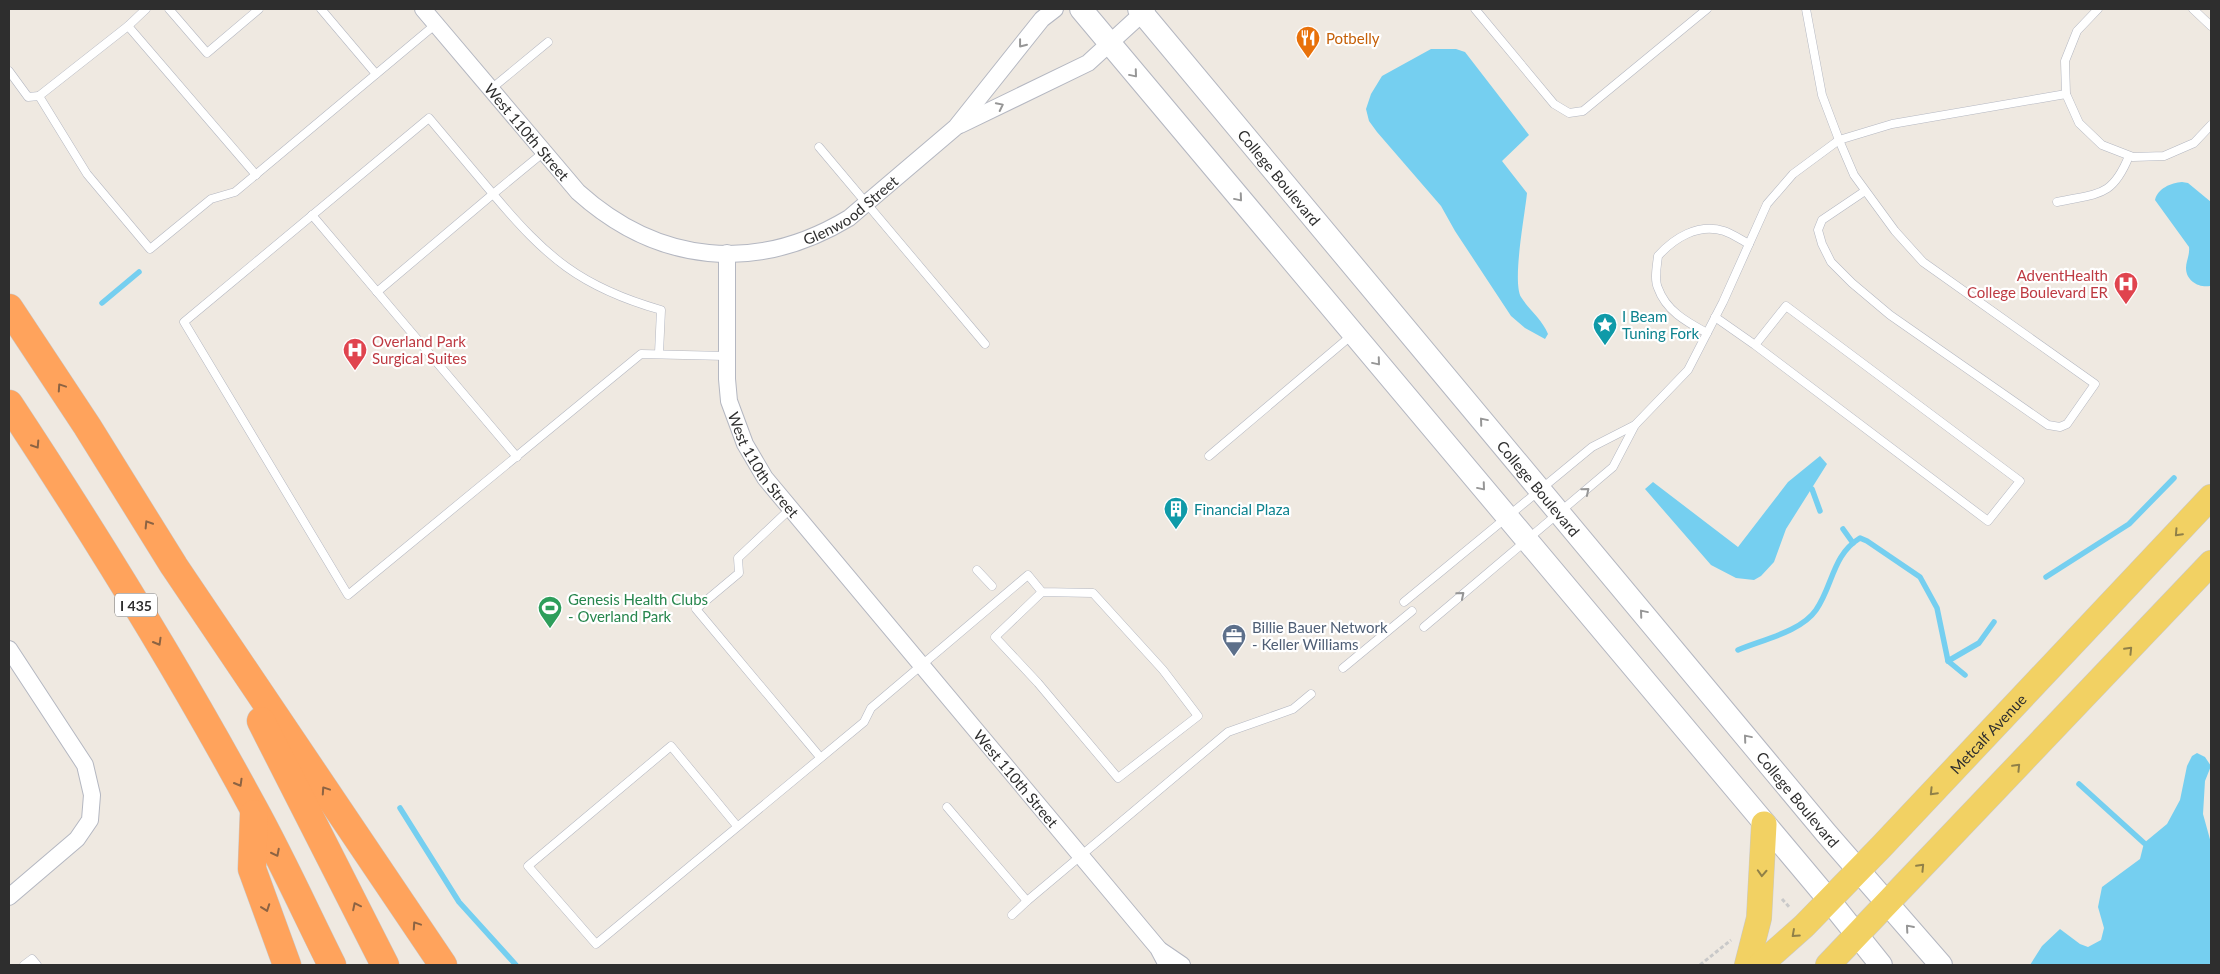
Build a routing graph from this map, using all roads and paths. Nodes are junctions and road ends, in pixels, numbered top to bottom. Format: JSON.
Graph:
{"nodes":[{"id":1,"x":146,"y":9,"type":"edge"},
{"id":2,"x":169,"y":9,"type":"edge"},
{"id":3,"x":259,"y":9,"type":"edge"},
{"id":4,"x":321,"y":9,"type":"edge"},
{"id":5,"x":423,"y":9,"type":"edge"},
{"id":6,"x":1054,"y":9,"type":"edge"},
{"id":7,"x":1081,"y":9,"type":"edge"},
{"id":8,"x":1475,"y":9,"type":"edge"},
{"id":9,"x":1707,"y":9,"type":"edge"},
{"id":10,"x":1806,"y":9,"type":"edge"},
{"id":11,"x":2098,"y":9,"type":"edge"},
{"id":12,"x":2193,"y":9,"type":"edge"},
{"id":13,"x":1143,"y":10,"type":"edge"},
{"id":14,"x":436,"y":24,"type":"junction"},
{"id":15,"x":128,"y":26,"type":"junction"},
{"id":16,"x":2211,"y":26,"type":"edge"},
{"id":17,"x":548,"y":42,"type":"dead end"},
{"id":18,"x":1109,"y":43,"type":"junction"},
{"id":19,"x":9,"y":71,"type":"edge"},
{"id":20,"x":376,"y":74,"type":"junction"},
{"id":21,"x":491,"y":89,"type":"junction"},
{"id":22,"x":2066,"y":94,"type":"junction"},
{"id":23,"x":39,"y":96,"type":"junction"},
{"id":24,"x":2211,"y":125,"type":"edge"},
{"id":25,"x":956,"y":127,"type":"junction"},
{"id":26,"x":1839,"y":140,"type":"junction"},
{"id":27,"x":819,"y":148,"type":"dead end"},
{"id":28,"x":544,"y":152,"type":"junction"},
{"id":29,"x":2129,"y":156,"type":"junction"},
{"id":30,"x":256,"y":176,"type":"junction"},
{"id":31,"x":1865,"y":191,"type":"junction"},
{"id":32,"x":493,"y":194,"type":"junction"},
{"id":33,"x":2057,"y":202,"type":"dead end"},
{"id":34,"x":866,"y":203,"type":"junction"},
{"id":35,"x":312,"y":215,"type":"junction"},
{"id":36,"x":1749,"y":244,"type":"junction"},
{"id":37,"x":727,"y":253,"type":"junction"},
{"id":38,"x":377,"y":292,"type":"junction"},
{"id":39,"x":9,"y":308,"type":"edge"},
{"id":40,"x":1715,"y":317,"type":"junction"},
{"id":41,"x":1707,"y":333,"type":"junction"},
{"id":42,"x":1354,"y":334,"type":"junction"},
{"id":43,"x":985,"y":344,"type":"dead end"},
{"id":44,"x":1755,"y":345,"type":"junction"},
{"id":45,"x":659,"y":354,"type":"junction"},
{"id":46,"x":726,"y":356,"type":"junction"},
{"id":47,"x":9,"y":404,"type":"edge"},
{"id":48,"x":1635,"y":425,"type":"junction"},
{"id":49,"x":1209,"y":456,"type":"dead end"},
{"id":50,"x":517,"y":457,"type":"junction"},
{"id":51,"x":1541,"y":490,"type":"junction"},
{"id":52,"x":2211,"y":497,"type":"edge"},
{"id":53,"x":790,"y":509,"type":"junction"},
{"id":54,"x":1560,"y":512,"type":"junction"},
{"id":55,"x":1508,"y":518,"type":"junction"},
{"id":56,"x":1526,"y":540,"type":"junction"},
{"id":57,"x":2211,"y":563,"type":"edge"},
{"id":58,"x":174,"y":566,"type":"junction"},
{"id":59,"x":977,"y":570,"type":"dead end"},
{"id":60,"x":992,"y":586,"type":"dead end"},
{"id":61,"x":1042,"y":592,"type":"junction"},
{"id":62,"x":1404,"y":602,"type":"dead end"},
{"id":63,"x":1412,"y":611,"type":"dead end"},
{"id":64,"x":1424,"y":627,"type":"dead end"},
{"id":65,"x":9,"y":649,"type":"edge"},
{"id":66,"x":921,"y":666,"type":"junction"},
{"id":67,"x":1343,"y":668,"type":"dead end"},
{"id":68,"x":1311,"y":694,"type":"dead end"},
{"id":69,"x":820,"y":757,"type":"junction"},
{"id":70,"x":947,"y":806,"type":"dead end"},
{"id":71,"x":254,"y":810,"type":"junction"},
{"id":72,"x":1764,"y":824,"type":"junction"},
{"id":73,"x":737,"y":826,"type":"junction"},
{"id":74,"x":1082,"y":857,"type":"junction"},
{"id":75,"x":1859,"y":870,"type":"junction"},
{"id":76,"x":9,"y":897,"type":"edge"},
{"id":77,"x":1829,"y":900,"type":"junction"},
{"id":78,"x":1027,"y":901,"type":"junction"},
{"id":79,"x":1887,"y":903,"type":"junction"},
{"id":80,"x":1012,"y":915,"type":"dead end"},
{"id":81,"x":1856,"y":935,"type":"junction"},
{"id":82,"x":1732,"y":939,"type":"dead end"},
{"id":83,"x":1158,"y":948,"type":"junction"},
{"id":84,"x":24,"y":965,"type":"edge"},
{"id":85,"x":37,"y":965,"type":"edge"},
{"id":86,"x":287,"y":965,"type":"edge"},
{"id":87,"x":332,"y":965,"type":"edge"},
{"id":88,"x":385,"y":965,"type":"edge"},
{"id":89,"x":443,"y":965,"type":"edge"},
{"id":90,"x":1167,"y":965,"type":"edge"},
{"id":91,"x":1182,"y":965,"type":"edge"},
{"id":92,"x":1700,"y":965,"type":"edge"},
{"id":93,"x":1747,"y":965,"type":"edge"},
{"id":94,"x":1760,"y":965,"type":"edge"},
{"id":95,"x":1828,"y":965,"type":"edge"},
{"id":96,"x":1881,"y":965,"type":"edge"},
{"id":97,"x":1941,"y":965,"type":"edge"}],
"edges":[{"from":1,"to":15,"type":"lane"},
{"from":2,"to":3,"type":"lane"},
{"from":4,"to":20,"type":"lane"},
{"from":5,"to":14,"type":"street","name":"West 110th Street"},
{"from":6,"to":25,"type":"street","name":"Glenwood Street","one_way":true},
{"from":7,"to":18,"type":"main road"},
{"from":8,"to":9,"type":"lane"},
{"from":10,"to":26,"type":"lane"},
{"from":11,"to":22,"type":"lane"},
{"from":12,"to":16,"type":"lane"},
{"from":13,"to":18,"type":"street","name":"Glenwood Street"},
{"from":51,"to":13,"type":"main road","name":"College Boulevard","one_way":true},
{"from":14,"to":20,"type":"lane"},
{"from":14,"to":21,"type":"street","name":"West 110th Street"},
{"from":15,"to":23,"type":"lane"},
{"from":15,"to":30,"type":"lane"},
{"from":17,"to":21,"type":"lane"},
{"from":25,"to":18,"type":"street","name":"Glenwood Street","one_way":true},
{"from":18,"to":42,"type":"main road","one_way":true},
{"from":19,"to":23,"type":"lane"},
{"from":20,"to":30,"type":"lane"},
{"from":21,"to":28,"type":"street","name":"West 110th Street"},
{"from":22,"to":26,"type":"lane"},
{"from":22,"to":29,"type":"lane"},
{"from":23,"to":30,"type":"lane"},
{"from":24,"to":29,"type":"lane"},
{"from":25,"to":34,"type":"street","name":"Glenwood Street"},
{"from":26,"to":31,"type":"lane"},
{"from":26,"to":36,"type":"lane"},
{"from":27,"to":34,"type":"lane"},
{"from":28,"to":32,"type":"lane"},
{"from":28,"to":37,"type":"street","name":"West 110th Street"},
{"from":29,"to":33,"type":"lane"},
{"from":31,"to":31,"type":"lane"},
{"from":32,"to":35,"type":"lane"},
{"from":32,"to":38,"type":"lane"},
{"from":32,"to":45,"type":"lane"},
{"from":34,"to":37,"type":"street","name":"Glenwood Street"},
{"from":34,"to":43,"type":"lane"},
{"from":35,"to":38,"type":"lane"},
{"from":35,"to":50,"type":"lane"},
{"from":36,"to":40,"type":"lane"},
{"from":36,"to":41,"type":"lane"},
{"from":37,"to":46,"type":"street","name":"West 110th Street"},
{"from":38,"to":50,"type":"lane"},
{"from":58,"to":39,"type":"highway","one_way":true},
{"from":40,"to":41,"type":"lane"},
{"from":40,"to":44,"type":"lane"},
{"from":41,"to":48,"type":"lane"},
{"from":42,"to":49,"type":"lane"},
{"from":42,"to":55,"type":"main road","one_way":true},
{"from":44,"to":44,"type":"lane"},
{"from":45,"to":46,"type":"lane"},
{"from":45,"to":50,"type":"lane"},
{"from":46,"to":53,"type":"street","name":"West 110th Street"},
{"from":47,"to":71,"type":"highway","number":"I 435","one_way":true},
{"from":48,"to":51,"type":"lane"},
{"from":54,"to":48,"type":"lane","one_way":true},
{"from":51,"to":54,"type":"main road","name":"College Boulevard"},
{"from":51,"to":55,"type":"lane"},
{"from":52,"to":75,"type":"main road","name":"Metcalf Avenue","one_way":true},
{"from":53,"to":66,"type":"street","name":"West 110th Street"},
{"from":53,"to":69,"type":"lane"},
{"from":54,"to":56,"type":"lane"},
{"from":75,"to":54,"type":"main road","name":"College Boulevard","one_way":true},
{"from":55,"to":56,"type":"main road"},
{"from":55,"to":62,"type":"lane"},
{"from":64,"to":56,"type":"lane","one_way":true},
{"from":56,"to":72,"type":"main road"},
{"from":79,"to":57,"type":"main road","one_way":true},
{"from":88,"to":58,"type":"highway","one_way":true},
{"from":89,"to":58,"type":"highway","one_way":true},
{"from":59,"to":60,"type":"lane"},
{"from":61,"to":61,"type":"lane"},
{"from":61,"to":66,"type":"lane"},
{"from":63,"to":67,"type":"lane"},
{"from":65,"to":76,"type":"street"},
{"from":66,"to":69,"type":"lane"},
{"from":66,"to":74,"type":"street","name":"West 110th Street"},
{"from":68,"to":74,"type":"lane"},
{"from":69,"to":73,"type":"lane"},
{"from":70,"to":78,"type":"lane"},
{"from":71,"to":86,"type":"highway","one_way":true},
{"from":71,"to":87,"type":"highway","number":"I 435","one_way":true},
{"from":72,"to":77,"type":"main road"},
{"from":72,"to":93,"type":"main road","one_way":true},
{"from":73,"to":73,"type":"lane"},
{"from":74,"to":78,"type":"lane"},
{"from":74,"to":83,"type":"street","name":"West 110th Street"},
{"from":75,"to":77,"type":"main road","name":"Metcalf Avenue"},
{"from":75,"to":79,"type":"main road","name":"College Boulevard"},
{"from":77,"to":81,"type":"main road"},
{"from":77,"to":94,"type":"main road","name":"Metcalf Avenue","one_way":true},
{"from":78,"to":80,"type":"lane"},
{"from":79,"to":81,"type":"main road"},
{"from":97,"to":79,"type":"main road","name":"College Boulevard","one_way":true},
{"from":81,"to":95,"type":"main road"},
{"from":81,"to":96,"type":"main road"},
{"from":82,"to":92,"type":"path"},
{"from":83,"to":90,"type":"street","name":"West 110th Street"},
{"from":83,"to":91,"type":"street","name":"West 110th Street"},
{"from":84,"to":85,"type":"lane"}]}
